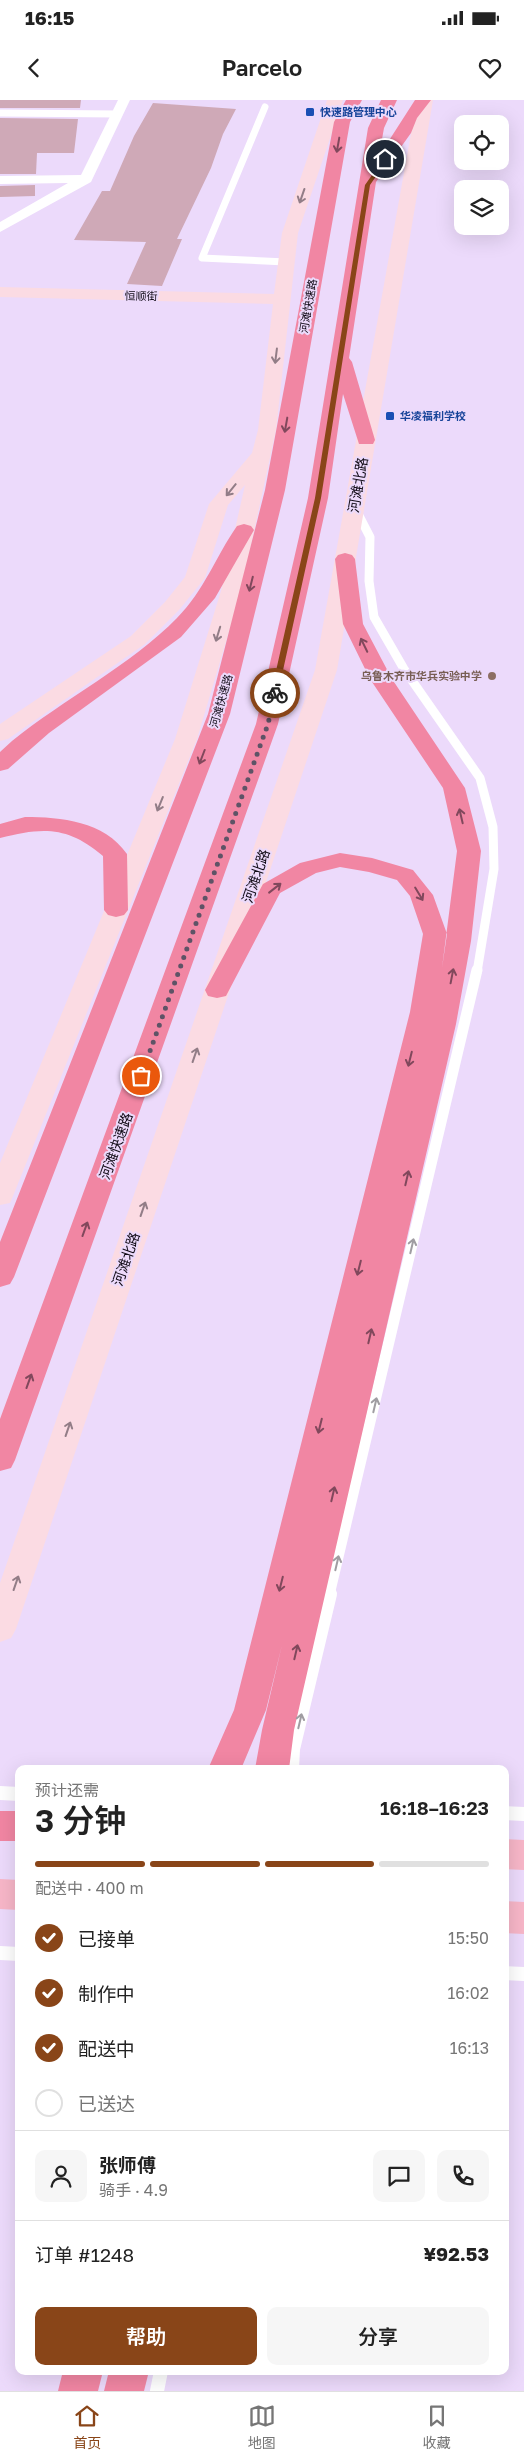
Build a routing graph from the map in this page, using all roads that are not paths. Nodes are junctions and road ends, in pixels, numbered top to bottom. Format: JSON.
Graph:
{"nodes":[{"id":1,"x":124,"y":100,"type":"edge"},
{"id":2,"x":335,"y":100,"type":"edge"},
{"id":3,"x":354,"y":100,"type":"edge"},
{"id":4,"x":389,"y":100,"type":"edge"},
{"id":5,"x":424,"y":100,"type":"edge"},
{"id":6,"x":265,"y":106,"type":"dead end"},
{"id":7,"x":0,"y":113,"type":"edge"},
{"id":8,"x":117,"y":114,"type":"junction"},
{"id":9,"x":86,"y":179,"type":"junction"},
{"id":10,"x":0,"y":180,"type":"edge"},
{"id":11,"x":367,"y":185,"type":"junction"},
{"id":12,"x":0,"y":228,"type":"edge"},
{"id":13,"x":286,"y":262,"type":"junction"},
{"id":14,"x":0,"y":292,"type":"edge"},
{"id":15,"x":0,"y":298,"type":"edge"},
{"id":16,"x":282,"y":302,"type":"junction"},
{"id":17,"x":304,"y":330,"type":"junction"},
{"id":18,"x":341,"y":355,"type":"junction"},
{"id":19,"x":267,"y":430,"type":"junction"},
{"id":20,"x":366,"y":440,"type":"junction"},
{"id":21,"x":262,"y":452,"type":"junction"},
{"id":22,"x":354,"y":507,"type":"junction"},
{"id":23,"x":244,"y":530,"type":"junction"},
{"id":24,"x":345,"y":559,"type":"junction"},
{"id":25,"x":0,"y":734,"type":"edge"},
{"id":26,"x":0,"y":764,"type":"edge"},
{"id":27,"x":0,"y":831,"type":"edge"},
{"id":28,"x":116,"y":910,"type":"junction"},
{"id":29,"x":217,"y":990,"type":"junction"},
{"id":30,"x":432,"y":1018,"type":"junction"},
{"id":31,"x":0,"y":1196,"type":"edge"},
{"id":32,"x":0,"y":1276,"type":"edge"},
{"id":33,"x":0,"y":1460,"type":"edge"},
{"id":34,"x":0,"y":1629,"type":"edge"},
{"id":35,"x":226,"y":1765,"type":"edge"},
{"id":36,"x":273,"y":1765,"type":"edge"},
{"id":37,"x":292,"y":1765,"type":"edge"},
{"id":38,"x":0,"y":1793,"type":"edge"},
{"id":39,"x":15,"y":1794,"type":"edge"},
{"id":40,"x":509,"y":1813,"type":"edge"},
{"id":41,"x":524,"y":1814,"type":"edge"},
{"id":42,"x":0,"y":1827,"type":"edge"},
{"id":43,"x":15,"y":1827,"type":"edge"},
{"id":44,"x":509,"y":1854,"type":"edge"},
{"id":45,"x":524,"y":1855,"type":"edge"},
{"id":46,"x":0,"y":1894,"type":"edge"},
{"id":47,"x":15,"y":1895,"type":"edge"},
{"id":48,"x":509,"y":1917,"type":"edge"},
{"id":49,"x":524,"y":1918,"type":"edge"},
{"id":50,"x":0,"y":1954,"type":"edge"},
{"id":51,"x":15,"y":1954,"type":"edge"},
{"id":52,"x":509,"y":1973,"type":"edge"},
{"id":53,"x":524,"y":1974,"type":"edge"},
{"id":54,"x":82,"y":2375,"type":"edge"},
{"id":55,"x":128,"y":2375,"type":"edge"},
{"id":56,"x":160,"y":2375,"type":"edge"},
{"id":57,"x":78,"y":2391,"type":"edge"},
{"id":58,"x":124,"y":2391,"type":"edge"},
{"id":59,"x":157,"y":2391,"type":"edge"}],
"edges":[{"from":1,"to":8,"type":"street"},
{"from":2,"to":13,"type":"street","one_way":true},
{"from":3,"to":17,"type":"highway","name":"河滩快速路","one_way":true},
{"from":4,"to":11,"type":"highway","name":"河滩快速路"},
{"from":5,"to":11,"type":"highway"},
{"from":5,"to":20,"type":"street","name":"河滩北路"},
{"from":6,"to":13,"type":"lane"},
{"from":7,"to":8,"type":"lane"},
{"from":8,"to":9,"type":"street"},
{"from":9,"to":10,"type":"street"},
{"from":9,"to":12,"type":"street"},
{"from":11,"to":18,"type":"highway","name":"河滩快速路"},
{"from":13,"to":16,"type":"street"},
{"from":14,"to":16,"type":"street","name":"恒顺街"},
{"from":15,"to":16,"type":"street","name":"恒顺街"},
{"from":16,"to":19,"type":"street","one_way":true},
{"from":17,"to":19,"type":"highway"},
{"from":17,"to":32,"type":"highway","name":"河滩快速路","one_way":true},
{"from":18,"to":20,"type":"highway"},
{"from":33,"to":18,"type":"highway","name":"河滩快速路","one_way":true},
{"from":19,"to":21,"type":"street"},
{"from":20,"to":22,"type":"street","name":"河滩北路"},
{"from":21,"to":23,"type":"street"},
{"from":21,"to":25,"type":"street","one_way":true},
{"from":22,"to":24,"type":"street","name":"河滩北路"},
{"from":37,"to":22,"type":"lane","one_way":true},
{"from":23,"to":26,"type":"highway"},
{"from":23,"to":28,"type":"street","one_way":true},
{"from":24,"to":29,"type":"street","name":"河滩北路"},
{"from":30,"to":24,"type":"highway","one_way":true},
{"from":27,"to":28,"type":"highway"},
{"from":28,"to":31,"type":"street"},
{"from":29,"to":30,"type":"highway","one_way":true},
{"from":34,"to":29,"type":"street","name":"河滩北路","one_way":true},
{"from":30,"to":35,"type":"highway","one_way":true},
{"from":36,"to":30,"type":"highway","one_way":true},
{"from":38,"to":39,"type":"lane"},
{"from":40,"to":41,"type":"lane"},
{"from":42,"to":43,"type":"main road"},
{"from":44,"to":45,"type":"main road"},
{"from":46,"to":47,"type":"main road"},
{"from":48,"to":49,"type":"main road"},
{"from":50,"to":51,"type":"lane"},
{"from":52,"to":53,"type":"lane"},
{"from":54,"to":57,"type":"highway"},
{"from":55,"to":58,"type":"highway"},
{"from":56,"to":59,"type":"lane"}]}
